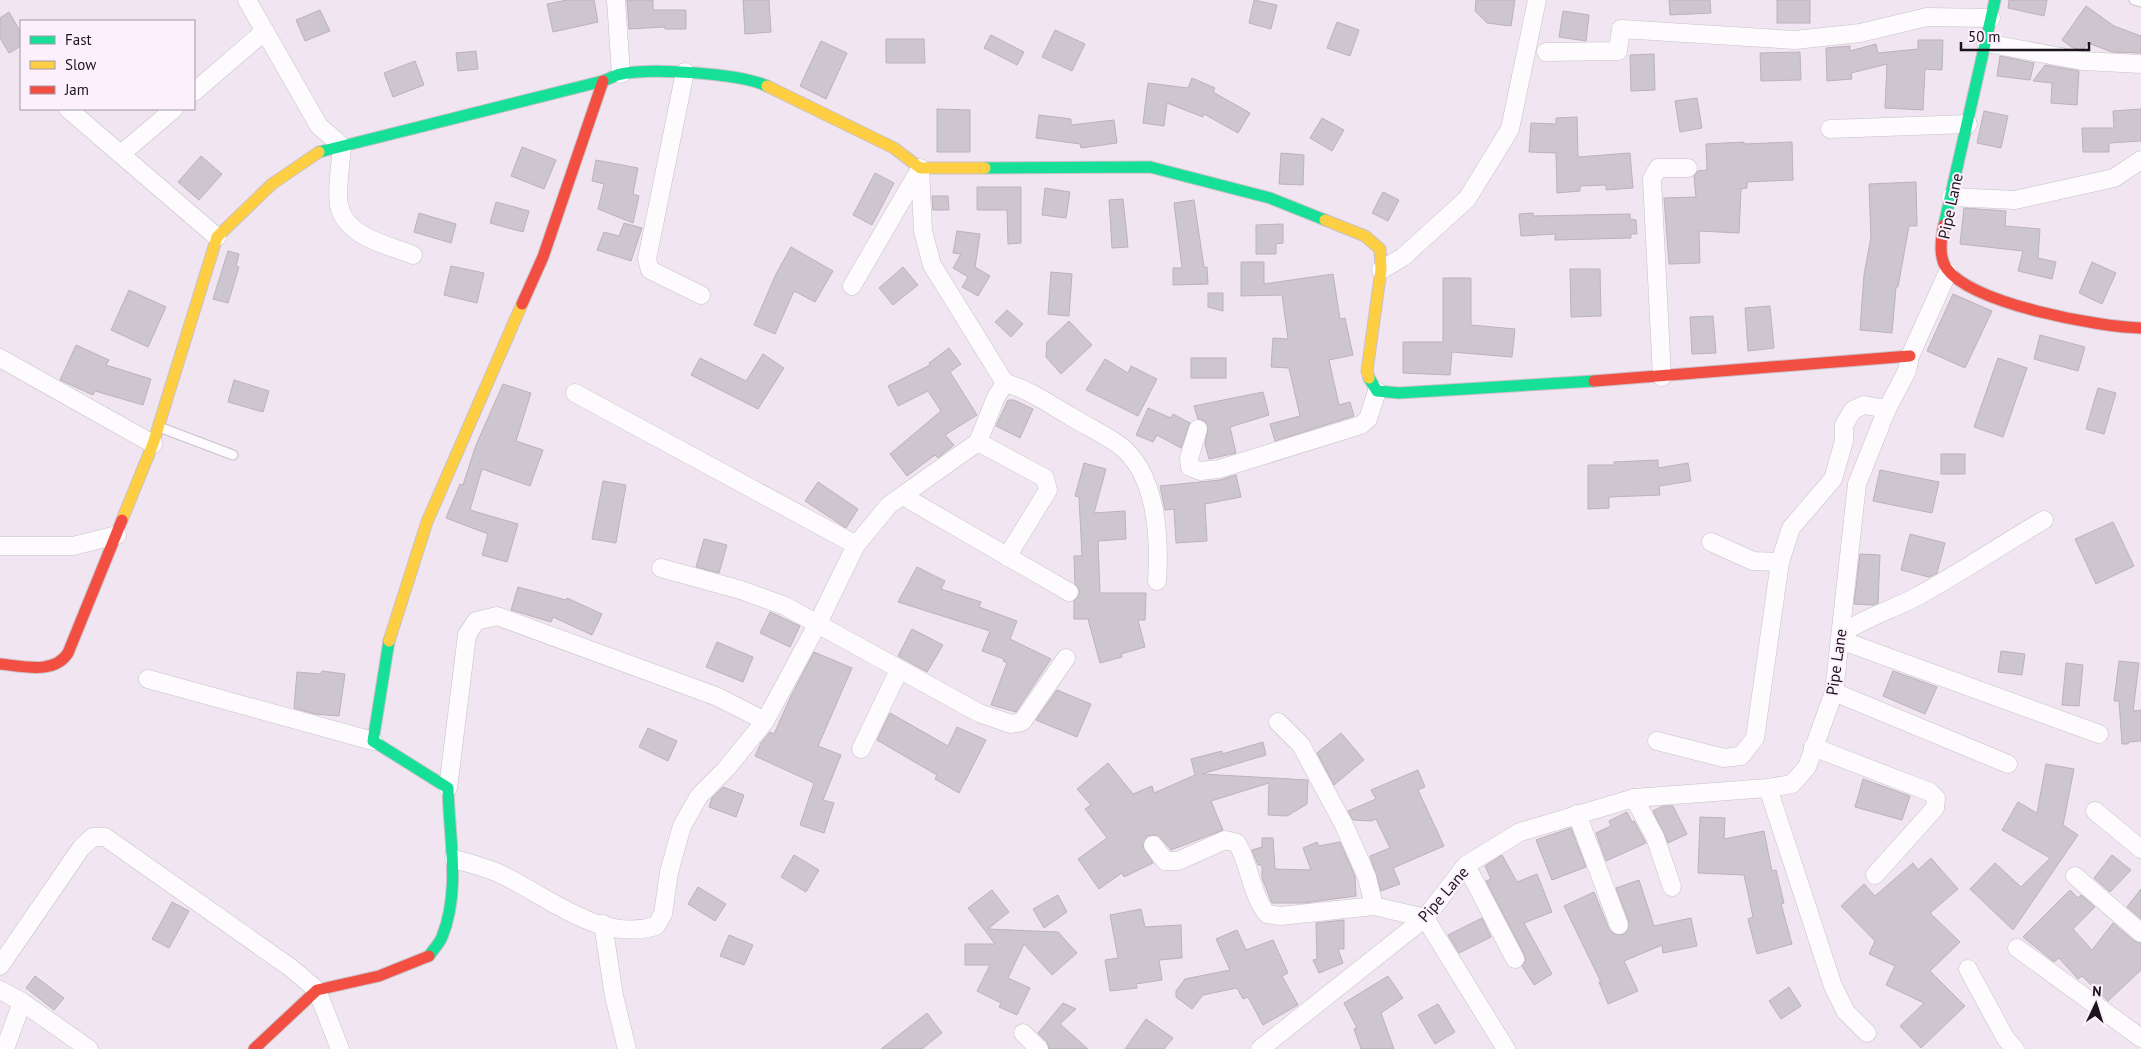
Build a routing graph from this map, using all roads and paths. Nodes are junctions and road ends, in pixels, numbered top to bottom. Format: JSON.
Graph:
{"nodes":[{"id":1,"x":247,"y":0,"type":"edge"},
{"id":2,"x":616,"y":0,"type":"edge"},
{"id":3,"x":1537,"y":0,"type":"edge"},
{"id":4,"x":1995,"y":0,"type":"edge"},
{"id":5,"x":2134,"y":0,"type":"edge"},
{"id":6,"x":2141,"y":2,"type":"edge"},
{"id":7,"x":1991,"y":18,"type":"junction"},
{"id":8,"x":264,"y":32,"type":"junction"},
{"id":9,"x":1986,"y":43,"type":"junction"},
{"id":10,"x":1546,"y":52,"type":"dead end"},
{"id":11,"x":2141,"y":64,"type":"edge"},
{"id":12,"x":685,"y":72,"type":"junction"},
{"id":13,"x":621,"y":74,"type":"junction"},
{"id":14,"x":603,"y":81,"type":"junction"},
{"id":15,"x":195,"y":91,"type":"edge"},
{"id":16,"x":69,"y":110,"type":"edge"},
{"id":17,"x":173,"y":110,"type":"edge"},
{"id":18,"x":1968,"y":124,"type":"junction"},
{"id":19,"x":1830,"y":129,"type":"dead end"},
{"id":20,"x":342,"y":146,"type":"junction"},
{"id":21,"x":121,"y":154,"type":"junction"},
{"id":22,"x":2141,"y":160,"type":"edge"},
{"id":23,"x":920,"y":168,"type":"junction"},
{"id":24,"x":1688,"y":168,"type":"dead end"},
{"id":25,"x":1951,"y":197,"type":"junction"},
{"id":26,"x":217,"y":237,"type":"junction"},
{"id":27,"x":413,"y":255,"type":"dead end"},
{"id":28,"x":1381,"y":270,"type":"junction"},
{"id":29,"x":1948,"y":272,"type":"junction"},
{"id":30,"x":852,"y":286,"type":"dead end"},
{"id":31,"x":701,"y":295,"type":"dead end"},
{"id":32,"x":2141,"y":328,"type":"edge"},
{"id":33,"x":1910,"y":356,"type":"junction"},
{"id":34,"x":0,"y":358,"type":"edge"},
{"id":35,"x":1662,"y":377,"type":"junction"},
{"id":36,"x":1004,"y":384,"type":"junction"},
{"id":37,"x":1377,"y":391,"type":"junction"},
{"id":38,"x":575,"y":393,"type":"dead end"},
{"id":39,"x":1887,"y":408,"type":"junction"},
{"id":40,"x":1198,"y":429,"type":"dead end"},
{"id":41,"x":156,"y":436,"type":"junction"},
{"id":42,"x":978,"y":442,"type":"junction"},
{"id":43,"x":233,"y":455,"type":"dead end"},
{"id":44,"x":903,"y":496,"type":"junction"},
{"id":45,"x":2044,"y":520,"type":"dead end"},
{"id":46,"x":117,"y":534,"type":"junction"},
{"id":47,"x":1711,"y":542,"type":"dead end"},
{"id":48,"x":856,"y":545,"type":"junction"},
{"id":49,"x":0,"y":546,"type":"edge"},
{"id":50,"x":1007,"y":557,"type":"junction"},
{"id":51,"x":1780,"y":562,"type":"junction"},
{"id":52,"x":661,"y":568,"type":"dead end"},
{"id":53,"x":1157,"y":581,"type":"dead end"},
{"id":54,"x":1069,"y":592,"type":"dead end"},
{"id":55,"x":817,"y":625,"type":"junction"},
{"id":56,"x":1841,"y":634,"type":"junction"},
{"id":57,"x":1066,"y":658,"type":"dead end"},
{"id":58,"x":0,"y":664,"type":"edge"},
{"id":59,"x":899,"y":670,"type":"junction"},
{"id":60,"x":148,"y":679,"type":"dead end"},
{"id":61,"x":1834,"y":692,"type":"junction"},
{"id":62,"x":765,"y":722,"type":"junction"},
{"id":63,"x":1278,"y":722,"type":"dead end"},
{"id":64,"x":2099,"y":734,"type":"dead end"},
{"id":65,"x":373,"y":741,"type":"junction"},
{"id":66,"x":1657,"y":741,"type":"dead end"},
{"id":67,"x":1813,"y":747,"type":"junction"},
{"id":68,"x":861,"y":749,"type":"dead end"},
{"id":69,"x":2008,"y":764,"type":"dead end"},
{"id":70,"x":448,"y":788,"type":"junction"},
{"id":71,"x":1768,"y":788,"type":"junction"},
{"id":72,"x":1634,"y":798,"type":"junction"},
{"id":73,"x":2095,"y":811,"type":"dead end"},
{"id":74,"x":1577,"y":814,"type":"junction"},
{"id":75,"x":1153,"y":844,"type":"dead end"},
{"id":76,"x":2141,"y":850,"type":"edge"},
{"id":77,"x":454,"y":859,"type":"junction"},
{"id":78,"x":1466,"y":865,"type":"junction"},
{"id":79,"x":1874,"y":875,"type":"dead end"},
{"id":80,"x":2075,"y":876,"type":"dead end"},
{"id":81,"x":1672,"y":887,"type":"dead end"},
{"id":82,"x":1374,"y":906,"type":"junction"},
{"id":83,"x":1425,"y":918,"type":"junction"},
{"id":84,"x":602,"y":924,"type":"junction"},
{"id":85,"x":1620,"y":925,"type":"dead end"},
{"id":86,"x":2141,"y":933,"type":"edge"},
{"id":87,"x":2017,"y":948,"type":"dead end"},
{"id":88,"x":1515,"y":959,"type":"dead end"},
{"id":89,"x":0,"y":966,"type":"edge"},
{"id":90,"x":1968,"y":969,"type":"dead end"},
{"id":91,"x":0,"y":990,"type":"edge"},
{"id":92,"x":317,"y":990,"type":"junction"},
{"id":93,"x":22,"y":1002,"type":"junction"},
{"id":94,"x":1023,"y":1033,"type":"dead end"},
{"id":95,"x":1867,"y":1033,"type":"dead end"},
{"id":96,"x":2141,"y":1038,"type":"edge"},
{"id":97,"x":5,"y":1049,"type":"edge"},
{"id":98,"x":89,"y":1049,"type":"edge"},
{"id":99,"x":254,"y":1049,"type":"edge"},
{"id":100,"x":340,"y":1049,"type":"edge"},
{"id":101,"x":627,"y":1049,"type":"edge"},
{"id":102,"x":1039,"y":1049,"type":"edge"},
{"id":103,"x":1260,"y":1049,"type":"edge"},
{"id":104,"x":1506,"y":1049,"type":"edge"},
{"id":105,"x":2015,"y":1049,"type":"edge"}],
"edges":[{"from":1,"to":8,"type":"street"},
{"from":2,"to":13,"type":"street"},
{"from":3,"to":28,"type":"street"},
{"from":4,"to":7,"type":"street","name":"Pipe Lane"},
{"from":5,"to":6,"type":"lane"},
{"from":7,"to":9,"type":"street","name":"Pipe Lane"},
{"from":7,"to":10,"type":"street"},
{"from":8,"to":15,"type":"street"},
{"from":8,"to":20,"type":"street"},
{"from":9,"to":11,"type":"street"},
{"from":9,"to":18,"type":"street","name":"Pipe Lane"},
{"from":12,"to":13,"type":"street"},
{"from":12,"to":23,"type":"street"},
{"from":12,"to":31,"type":"street"},
{"from":13,"to":14,"type":"street"},
{"from":14,"to":20,"type":"street"},
{"from":14,"to":65,"type":"street"},
{"from":16,"to":21,"type":"street"},
{"from":17,"to":21,"type":"street"},
{"from":18,"to":19,"type":"street"},
{"from":18,"to":25,"type":"street","name":"Pipe Lane"},
{"from":20,"to":26,"type":"street"},
{"from":20,"to":27,"type":"street"},
{"from":21,"to":26,"type":"street"},
{"from":22,"to":25,"type":"street"},
{"from":23,"to":28,"type":"street"},
{"from":23,"to":30,"type":"street"},
{"from":23,"to":36,"type":"street"},
{"from":24,"to":35,"type":"street"},
{"from":25,"to":29,"type":"street","name":"Pipe Lane"},
{"from":26,"to":41,"type":"street"},
{"from":28,"to":37,"type":"street"},
{"from":29,"to":32,"type":"street"},
{"from":29,"to":33,"type":"street","name":"Pipe Lane"},
{"from":33,"to":35,"type":"street"},
{"from":33,"to":39,"type":"street","name":"Pipe Lane"},
{"from":34,"to":41,"type":"street"},
{"from":35,"to":37,"type":"street"},
{"from":36,"to":42,"type":"street"},
{"from":36,"to":53,"type":"street"},
{"from":37,"to":40,"type":"street"},
{"from":38,"to":48,"type":"street"},
{"from":39,"to":51,"type":"street"},
{"from":39,"to":56,"type":"street","name":"Pipe Lane"},
{"from":41,"to":43,"type":"lane"},
{"from":41,"to":46,"type":"street"},
{"from":42,"to":44,"type":"street"},
{"from":42,"to":50,"type":"street"},
{"from":44,"to":48,"type":"street"},
{"from":44,"to":50,"type":"street"},
{"from":45,"to":56,"type":"street"},
{"from":46,"to":49,"type":"street"},
{"from":46,"to":58,"type":"street"},
{"from":47,"to":51,"type":"street"},
{"from":48,"to":55,"type":"street"},
{"from":50,"to":54,"type":"street"},
{"from":51,"to":66,"type":"street"},
{"from":52,"to":55,"type":"street"},
{"from":55,"to":59,"type":"street"},
{"from":55,"to":62,"type":"street"},
{"from":56,"to":61,"type":"street","name":"Pipe Lane"},
{"from":56,"to":64,"type":"street"},
{"from":57,"to":59,"type":"street"},
{"from":59,"to":68,"type":"street"},
{"from":60,"to":65,"type":"street"},
{"from":61,"to":67,"type":"street","name":"Pipe Lane"},
{"from":61,"to":69,"type":"street"},
{"from":62,"to":70,"type":"street"},
{"from":62,"to":84,"type":"street"},
{"from":63,"to":82,"type":"street"},
{"from":65,"to":70,"type":"street"},
{"from":67,"to":71,"type":"street","name":"Pipe Lane"},
{"from":67,"to":79,"type":"street"},
{"from":70,"to":77,"type":"street"},
{"from":71,"to":72,"type":"street","name":"Pipe Lane"},
{"from":71,"to":95,"type":"street"},
{"from":72,"to":74,"type":"street","name":"Pipe Lane"},
{"from":72,"to":81,"type":"street"},
{"from":73,"to":76,"type":"street"},
{"from":74,"to":78,"type":"street","name":"Pipe Lane"},
{"from":74,"to":85,"type":"street"},
{"from":75,"to":82,"type":"street"},
{"from":77,"to":84,"type":"street"},
{"from":77,"to":92,"type":"street"},
{"from":78,"to":83,"type":"street","name":"Pipe Lane"},
{"from":78,"to":88,"type":"street"},
{"from":80,"to":86,"type":"street"},
{"from":82,"to":83,"type":"street"},
{"from":83,"to":103,"type":"street","name":"Pipe Lane"},
{"from":83,"to":104,"type":"street"},
{"from":84,"to":101,"type":"street"},
{"from":87,"to":96,"type":"street"},
{"from":89,"to":92,"type":"street"},
{"from":90,"to":105,"type":"street"},
{"from":91,"to":93,"type":"street"},
{"from":92,"to":99,"type":"street"},
{"from":92,"to":100,"type":"street"},
{"from":93,"to":97,"type":"street"},
{"from":93,"to":98,"type":"street"},
{"from":94,"to":102,"type":"street"}]}
